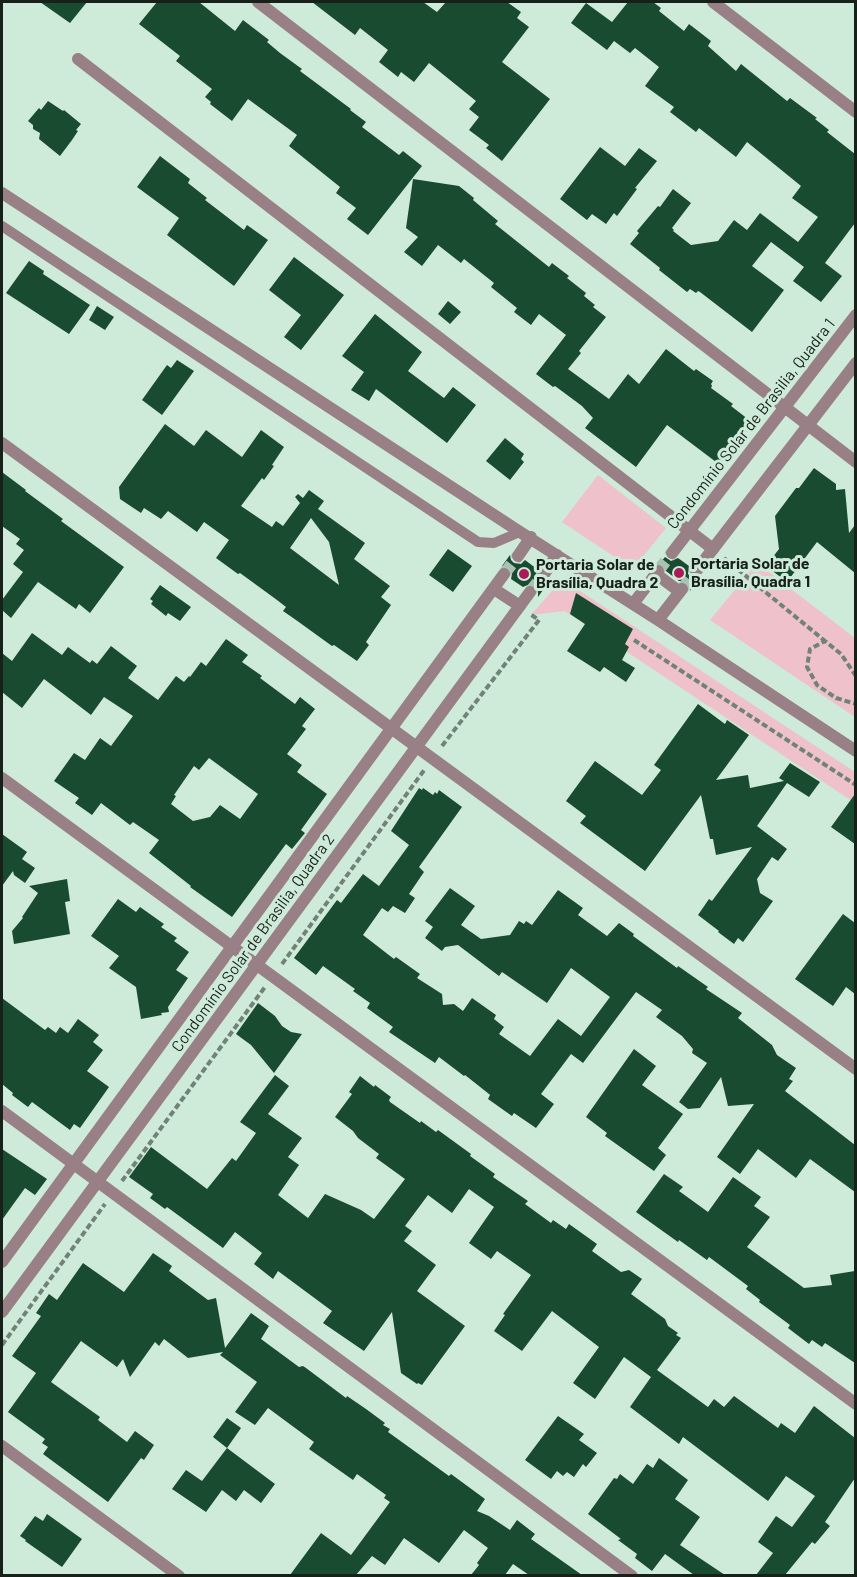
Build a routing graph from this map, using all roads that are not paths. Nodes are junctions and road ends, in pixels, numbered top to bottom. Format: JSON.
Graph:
{"nodes":[{"id":1,"x":258,"y":2,"type":"edge"},
{"id":2,"x":712,"y":2,"type":"edge"},
{"id":3,"x":78,"y":59,"type":"dead end"},
{"id":4,"x":855,"y":112,"type":"edge"},
{"id":5,"x":2,"y":193,"type":"edge"},
{"id":6,"x":2,"y":226,"type":"edge"},
{"id":7,"x":855,"y":315,"type":"edge"},
{"id":8,"x":855,"y":363,"type":"edge"},
{"id":9,"x":784,"y":407,"type":"junction"},
{"id":10,"x":808,"y":425,"type":"junction"},
{"id":11,"x":2,"y":442,"type":"edge"},
{"id":12,"x":855,"y":462,"type":"edge"},
{"id":13,"x":689,"y":531,"type":"junction"},
{"id":14,"x":526,"y":535,"type":"junction"},
{"id":15,"x":713,"y":549,"type":"junction"},
{"id":16,"x":672,"y":554,"type":"tunnel mouth"},
{"id":17,"x":557,"y":555,"type":"junction"},
{"id":18,"x":518,"y":556,"type":"tunnel mouth"},
{"id":19,"x":696,"y":571,"type":"tunnel mouth"},
{"id":20,"x":544,"y":573,"type":"tunnel mouth"},
{"id":21,"x":504,"y":574,"type":"tunnel mouth"},
{"id":22,"x":494,"y":589,"type":"junction"},
{"id":23,"x":530,"y":592,"type":"tunnel mouth"},
{"id":24,"x":633,"y":604,"type":"junction"},
{"id":25,"x":520,"y":606,"type":"junction"},
{"id":26,"x":658,"y":620,"type":"junction"},
{"id":27,"x":391,"y":729,"type":"junction"},
{"id":28,"x":417,"y":747,"type":"junction"},
{"id":29,"x":855,"y":752,"type":"edge"},
{"id":30,"x":2,"y":778,"type":"edge"},
{"id":31,"x":231,"y":947,"type":"junction"},
{"id":32,"x":256,"y":966,"type":"junction"},
{"id":33,"x":855,"y":1069,"type":"edge"},
{"id":34,"x":2,"y":1111,"type":"edge"},
{"id":35,"x":74,"y":1163,"type":"junction"},
{"id":36,"x":98,"y":1181,"type":"junction"},
{"id":37,"x":2,"y":1262,"type":"edge"},
{"id":38,"x":2,"y":1312,"type":"edge"},
{"id":39,"x":855,"y":1404,"type":"edge"},
{"id":40,"x":2,"y":1446,"type":"edge"},
{"id":41,"x":179,"y":1575,"type":"edge"},
{"id":42,"x":632,"y":1575,"type":"edge"}],
"edges":[{"from":1,"to":9,"type":"street"},
{"from":2,"to":4,"type":"street"},
{"from":3,"to":13,"type":"street"},
{"from":5,"to":14,"type":"street"},
{"from":6,"to":14,"type":"lane"},
{"from":7,"to":9,"type":"street","name":"Condomínio Solar de Brasilia, Quadra 1"},
{"from":8,"to":10,"type":"street"},
{"from":9,"to":10,"type":"street"},
{"from":9,"to":13,"type":"street","name":"Condomínio Solar de Brasilia, Quadra 1"},
{"from":10,"to":12,"type":"street"},
{"from":10,"to":15,"type":"street"},
{"from":11,"to":27,"type":"street"},
{"from":13,"to":15,"type":"street"},
{"from":13,"to":16,"type":"street","name":"Condomínio Solar de Brasilia, Quadra 1"},
{"from":14,"to":17,"type":"street"},
{"from":14,"to":18,"type":"street"},
{"from":15,"to":19,"type":"street"},
{"from":17,"to":20,"type":"street"},
{"from":17,"to":24,"type":"street"},
{"from":21,"to":22,"type":"street","name":"Condomínio Solar de Brasilia, Quadra 2"},
{"from":22,"to":25,"type":"street"},
{"from":22,"to":27,"type":"street","name":"Condomínio Solar de Brasilia, Quadra 2"},
{"from":23,"to":25,"type":"street","name":"Condomínio Solar de Brasilia, Quadra 2"},
{"from":24,"to":26,"type":"street"},
{"from":24,"to":26,"type":"street"},
{"from":25,"to":28,"type":"street","name":"Condomínio Solar de Brasilia, Quadra 2"},
{"from":26,"to":29,"type":"street"},
{"from":27,"to":28,"type":"street"},
{"from":27,"to":31,"type":"street","name":"Condomínio Solar de Brasilia, Quadra 2"},
{"from":28,"to":32,"type":"street","name":"Condomínio Solar de Brasilia, Quadra 2"},
{"from":28,"to":33,"type":"street"},
{"from":30,"to":31,"type":"street"},
{"from":31,"to":32,"type":"street"},
{"from":31,"to":35,"type":"street","name":"Condomínio Solar de Brasilia, Quadra 2"},
{"from":32,"to":36,"type":"street","name":"Condomínio Solar de Brasilia, Quadra 2"},
{"from":32,"to":39,"type":"street"},
{"from":34,"to":35,"type":"street"},
{"from":35,"to":36,"type":"street"},
{"from":35,"to":37,"type":"street","name":"Condomínio Solar de Brasilia, Quadra 2"},
{"from":36,"to":38,"type":"street","name":"Condomínio Solar de Brasilia, Quadra 2"},
{"from":36,"to":42,"type":"street"},
{"from":40,"to":41,"type":"street"}]}
